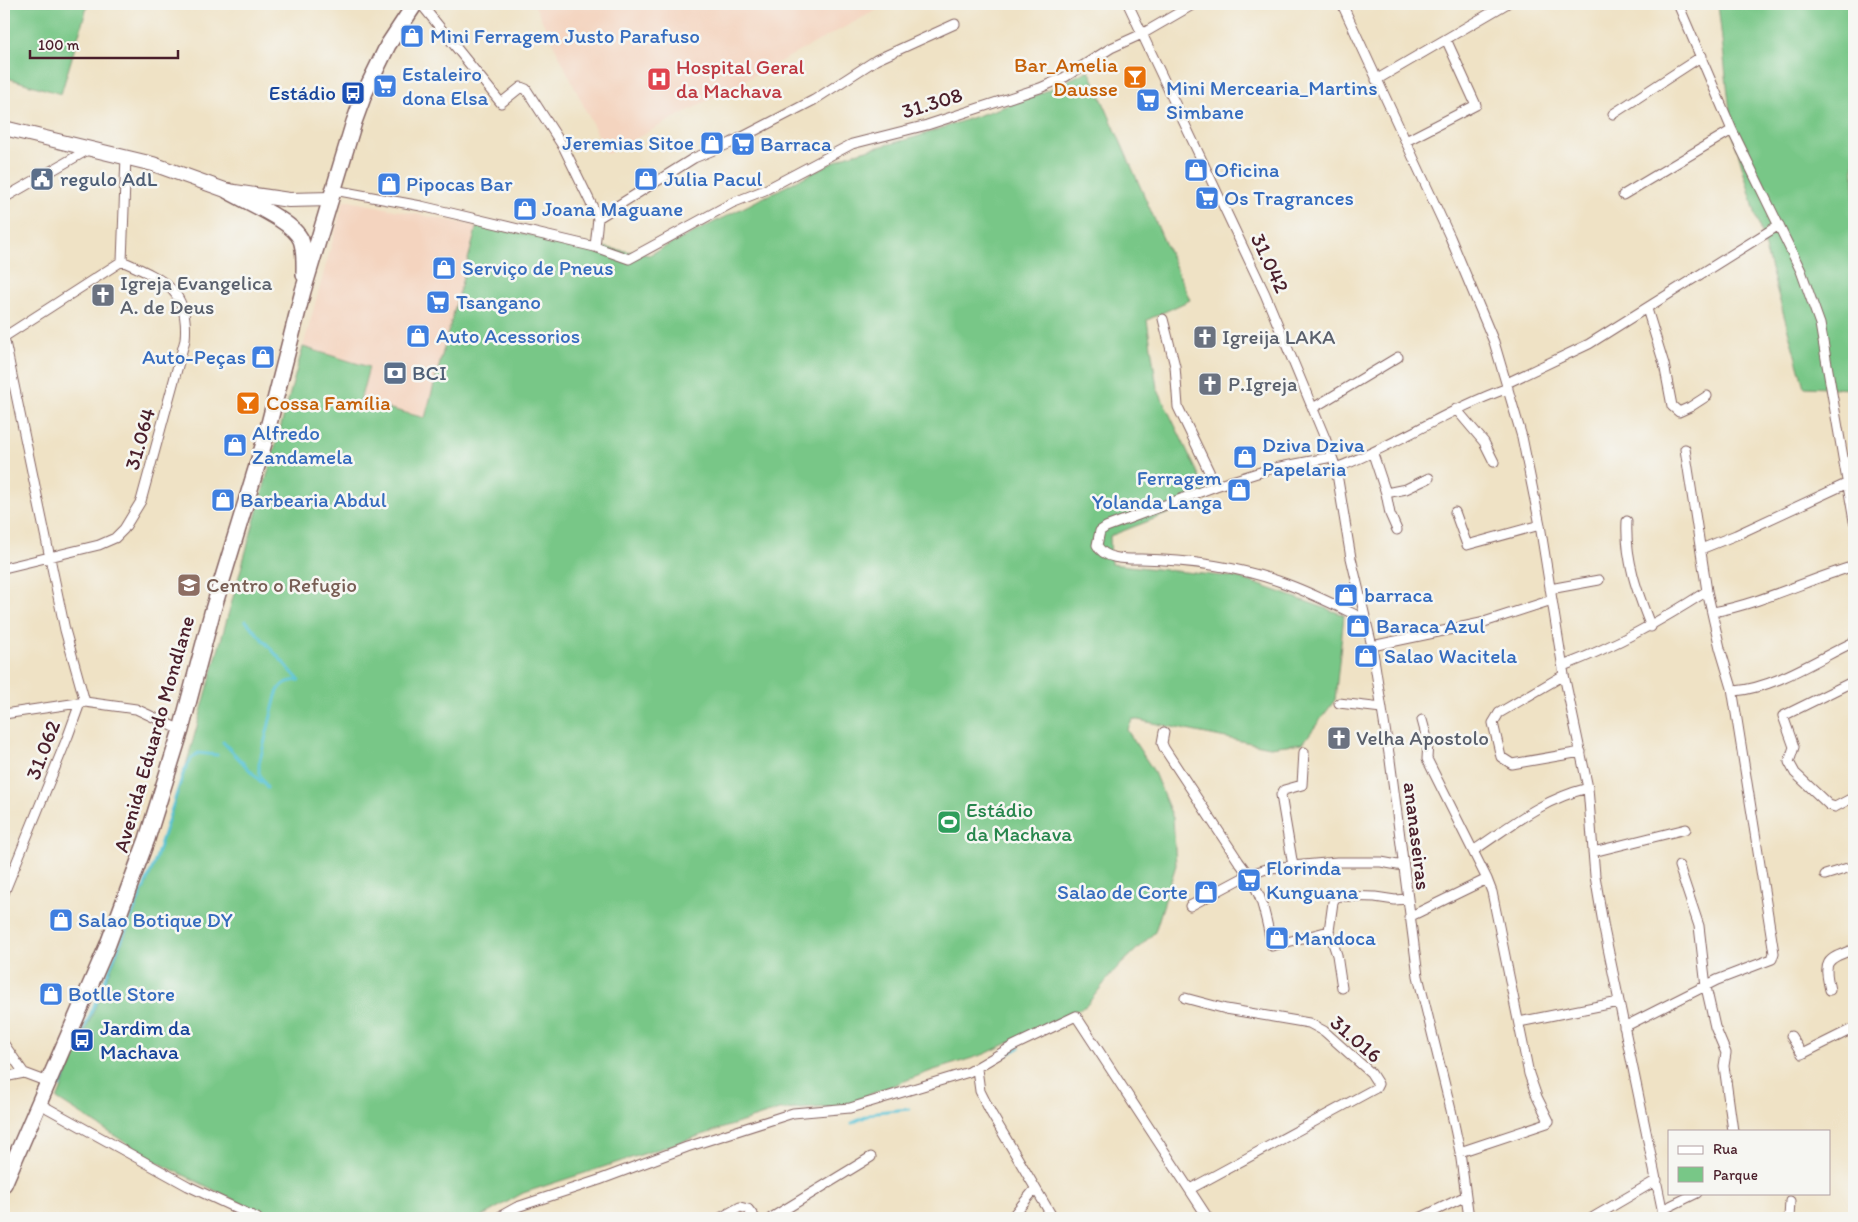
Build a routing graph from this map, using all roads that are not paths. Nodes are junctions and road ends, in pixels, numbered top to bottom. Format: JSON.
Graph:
{"nodes":[{"id":1,"x":415,"y":4,"type":"edge"},
{"id":2,"x":421,"y":4,"type":"edge"},
{"id":3,"x":1128,"y":4,"type":"edge"},
{"id":4,"x":1194,"y":4,"type":"edge"},
{"id":5,"x":1342,"y":4,"type":"edge"},
{"id":6,"x":1506,"y":4,"type":"edge"},
{"id":7,"x":1678,"y":4,"type":"edge"},
{"id":8,"x":955,"y":24,"type":"dead end"},
{"id":9,"x":1142,"y":34,"type":"junction"},
{"id":10,"x":1446,"y":39,"type":"junction"},
{"id":11,"x":1702,"y":56,"type":"junction"},
{"id":12,"x":1376,"y":80,"type":"junction"},
{"id":13,"x":1612,"y":114,"type":"dead end"},
{"id":14,"x":4,"y":128,"type":"edge"},
{"id":15,"x":1732,"y":130,"type":"junction"},
{"id":16,"x":1406,"y":141,"type":"junction"},
{"id":17,"x":91,"y":148,"type":"junction"},
{"id":18,"x":126,"y":156,"type":"junction"},
{"id":19,"x":228,"y":192,"type":"junction"},
{"id":20,"x":333,"y":194,"type":"junction"},
{"id":21,"x":1623,"y":195,"type":"dead end"},
{"id":22,"x":4,"y":198,"type":"edge"},
{"id":23,"x":598,"y":218,"type":"junction"},
{"id":24,"x":1779,"y":225,"type":"junction"},
{"id":25,"x":595,"y":247,"type":"junction"},
{"id":26,"x":122,"y":260,"type":"junction"},
{"id":27,"x":303,"y":291,"type":"junction"},
{"id":28,"x":1647,"y":309,"type":"junction"},
{"id":29,"x":1163,"y":319,"type":"dead end"},
{"id":30,"x":4,"y":336,"type":"edge"},
{"id":31,"x":1398,"y":358,"type":"dead end"},
{"id":32,"x":1508,"y":385,"type":"junction"},
{"id":33,"x":1707,"y":396,"type":"dead end"},
{"id":34,"x":1313,"y":408,"type":"junction"},
{"id":35,"x":1456,"y":409,"type":"junction"},
{"id":36,"x":1685,"y":449,"type":"dead end"},
{"id":37,"x":1372,"y":454,"type":"junction"},
{"id":38,"x":1332,"y":457,"type":"junction"},
{"id":39,"x":1494,"y":462,"type":"dead end"},
{"id":40,"x":1336,"y":468,"type":"junction"},
{"id":41,"x":1429,"y":478,"type":"dead end"},
{"id":42,"x":1848,"y":483,"type":"junction"},
{"id":43,"x":1216,"y":486,"type":"junction"},
{"id":44,"x":1386,"y":493,"type":"junction"},
{"id":45,"x":1455,"y":512,"type":"dead end"},
{"id":46,"x":1854,"y":517,"type":"edge"},
{"id":47,"x":1628,"y":521,"type":"dead end"},
{"id":48,"x":1854,"y":521,"type":"edge"},
{"id":49,"x":1540,"y":525,"type":"junction"},
{"id":50,"x":1398,"y":530,"type":"dead end"},
{"id":51,"x":1701,"y":549,"type":"junction"},
{"id":52,"x":51,"y":556,"type":"junction"},
{"id":53,"x":1854,"y":566,"type":"edge"},
{"id":54,"x":4,"y":568,"type":"edge"},
{"id":55,"x":1599,"y":580,"type":"dead end"},
{"id":56,"x":1550,"y":588,"type":"junction"},
{"id":57,"x":1707,"y":591,"type":"junction"},
{"id":58,"x":1552,"y":600,"type":"junction"},
{"id":59,"x":1713,"y":612,"type":"junction"},
{"id":60,"x":1364,"y":619,"type":"junction"},
{"id":61,"x":1651,"y":627,"type":"junction"},
{"id":62,"x":1854,"y":642,"type":"edge"},
{"id":63,"x":1372,"y":646,"type":"junction"},
{"id":64,"x":1564,"y":671,"type":"junction"},
{"id":65,"x":1854,"y":681,"type":"edge"},
{"id":66,"x":1732,"y":688,"type":"junction"},
{"id":67,"x":83,"y":702,"type":"junction"},
{"id":68,"x":1339,"y":703,"type":"dead end"},
{"id":69,"x":1382,"y":708,"type":"junction"},
{"id":70,"x":4,"y":714,"type":"edge"},
{"id":71,"x":1422,"y":720,"type":"dead end"},
{"id":72,"x":181,"y":730,"type":"junction"},
{"id":73,"x":1164,"y":732,"type":"dead end"},
{"id":74,"x":1304,"y":752,"type":"dead end"},
{"id":75,"x":1581,"y":752,"type":"junction"},
{"id":76,"x":1588,"y":788,"type":"junction"},
{"id":77,"x":1854,"y":797,"type":"edge"},
{"id":78,"x":1686,"y":828,"type":"dead end"},
{"id":79,"x":1473,"y":851,"type":"junction"},
{"id":80,"x":1593,"y":852,"type":"junction"},
{"id":81,"x":1293,"y":866,"type":"junction"},
{"id":82,"x":1403,"y":866,"type":"junction"},
{"id":83,"x":1679,"y":866,"type":"dead end"},
{"id":84,"x":1854,"y":866,"type":"edge"},
{"id":85,"x":1250,"y":874,"type":"junction"},
{"id":86,"x":1825,"y":875,"type":"dead end"},
{"id":87,"x":1488,"y":879,"type":"junction"},
{"id":88,"x":4,"y":893,"type":"edge"},
{"id":89,"x":1407,"y":899,"type":"junction"},
{"id":90,"x":1190,"y":906,"type":"dead end"},
{"id":91,"x":1409,"y":917,"type":"junction"},
{"id":92,"x":1329,"y":931,"type":"junction"},
{"id":93,"x":1854,"y":950,"type":"edge"},
{"id":94,"x":1706,"y":987,"type":"junction"},
{"id":95,"x":1342,"y":988,"type":"dead end"},
{"id":96,"x":1830,"y":990,"type":"dead end"},
{"id":97,"x":1185,"y":998,"type":"dead end"},
{"id":98,"x":1619,"y":1002,"type":"junction"},
{"id":99,"x":1519,"y":1022,"type":"junction"},
{"id":100,"x":1624,"y":1027,"type":"junction"},
{"id":101,"x":1854,"y":1028,"type":"edge"},
{"id":102,"x":1791,"y":1036,"type":"dead end"},
{"id":103,"x":4,"y":1044,"type":"edge"},
{"id":104,"x":976,"y":1069,"type":"junction"},
{"id":105,"x":24,"y":1073,"type":"junction"},
{"id":106,"x":4,"y":1077,"type":"edge"},
{"id":107,"x":48,"y":1082,"type":"junction"},
{"id":108,"x":40,"y":1104,"type":"junction"},
{"id":109,"x":1733,"y":1130,"type":"edge"},
{"id":110,"x":1460,"y":1152,"type":"junction"},
{"id":111,"x":872,"y":1157,"type":"dead end"},
{"id":112,"x":1657,"y":1180,"type":"junction"},
{"id":113,"x":4,"y":1184,"type":"edge"},
{"id":114,"x":1035,"y":1189,"type":"junction"},
{"id":115,"x":1190,"y":1189,"type":"junction"},
{"id":116,"x":1695,"y":1194,"type":"edge"},
{"id":117,"x":1466,"y":1196,"type":"junction"},
{"id":118,"x":1790,"y":1201,"type":"dead end"},
{"id":119,"x":1663,"y":1214,"type":"edge"},
{"id":120,"x":257,"y":1218,"type":"edge"},
{"id":121,"x":497,"y":1218,"type":"edge"},
{"id":122,"x":720,"y":1218,"type":"edge"},
{"id":123,"x":755,"y":1218,"type":"edge"},
{"id":124,"x":771,"y":1218,"type":"edge"},
{"id":125,"x":1011,"y":1218,"type":"edge"},
{"id":126,"x":1053,"y":1218,"type":"edge"},
{"id":127,"x":1208,"y":1218,"type":"edge"},
{"id":128,"x":1420,"y":1218,"type":"edge"},
{"id":129,"x":1469,"y":1218,"type":"edge"},
{"id":130,"x":1592,"y":1218,"type":"edge"},
{"id":131,"x":1790,"y":1218,"type":"edge"}],
"edges":[{"from":1,"to":20,"type":"main road","name":"Avenida Eduardo Mondlane"},
{"from":2,"to":23,"type":"street"},
{"from":3,"to":9,"type":"street","name":"31.042"},
{"from":4,"to":9,"type":"street","name":"31.308"},
{"from":5,"to":12,"type":"street"},
{"from":6,"to":10,"type":"street"},
{"from":7,"to":11,"type":"street"},
{"from":8,"to":23,"type":"street"},
{"from":9,"to":25,"type":"street","name":"31.308"},
{"from":9,"to":34,"type":"street","name":"31.042"},
{"from":10,"to":12,"type":"street"},
{"from":10,"to":16,"type":"street"},
{"from":11,"to":13,"type":"street"},
{"from":11,"to":15,"type":"street"},
{"from":12,"to":16,"type":"street"},
{"from":14,"to":17,"type":"street"},
{"from":15,"to":21,"type":"street"},
{"from":15,"to":24,"type":"street"},
{"from":16,"to":32,"type":"street"},
{"from":17,"to":18,"type":"street"},
{"from":17,"to":22,"type":"street"},
{"from":18,"to":19,"type":"street"},
{"from":18,"to":26,"type":"street"},
{"from":19,"to":20,"type":"street"},
{"from":19,"to":27,"type":"main road"},
{"from":20,"to":25,"type":"street","name":"31.308"},
{"from":20,"to":27,"type":"main road","name":"Avenida Eduardo Mondlane"},
{"from":23,"to":25,"type":"street"},
{"from":24,"to":28,"type":"street"},
{"from":24,"to":42,"type":"street"},
{"from":26,"to":30,"type":"street"},
{"from":26,"to":52,"type":"street","name":"31.064"},
{"from":27,"to":72,"type":"main road","name":"Avenida Eduardo Mondlane"},
{"from":28,"to":32,"type":"street"},
{"from":28,"to":33,"type":"street"},
{"from":29,"to":43,"type":"street"},
{"from":30,"to":52,"type":"street"},
{"from":31,"to":34,"type":"street"},
{"from":32,"to":35,"type":"street"},
{"from":32,"to":49,"type":"street"},
{"from":34,"to":38,"type":"street","name":"31.042"},
{"from":35,"to":37,"type":"street"},
{"from":35,"to":39,"type":"street"},
{"from":36,"to":51,"type":"street"},
{"from":37,"to":40,"type":"street"},
{"from":37,"to":44,"type":"street"},
{"from":38,"to":40,"type":"street","name":"ananaseiras"},
{"from":38,"to":43,"type":"street"},
{"from":40,"to":60,"type":"street","name":"ananaseiras"},
{"from":41,"to":44,"type":"street"},
{"from":42,"to":46,"type":"street"},
{"from":42,"to":51,"type":"street"},
{"from":43,"to":60,"type":"street"},
{"from":44,"to":50,"type":"street"},
{"from":45,"to":49,"type":"street"},
{"from":46,"to":48,"type":"street"},
{"from":47,"to":61,"type":"street"},
{"from":49,"to":56,"type":"street"},
{"from":51,"to":57,"type":"street"},
{"from":52,"to":54,"type":"street","name":"31.064"},
{"from":52,"to":67,"type":"street"},
{"from":53,"to":59,"type":"street"},
{"from":55,"to":56,"type":"street"},
{"from":56,"to":58,"type":"street"},
{"from":57,"to":59,"type":"street"},
{"from":57,"to":61,"type":"street"},
{"from":58,"to":63,"type":"street"},
{"from":58,"to":64,"type":"street"},
{"from":59,"to":66,"type":"street"},
{"from":60,"to":63,"type":"street","name":"ananaseiras"},
{"from":61,"to":64,"type":"street"},
{"from":62,"to":66,"type":"street"},
{"from":63,"to":69,"type":"street","name":"ananaseiras"},
{"from":64,"to":75,"type":"street"},
{"from":64,"to":75,"type":"street"},
{"from":65,"to":77,"type":"street"},
{"from":66,"to":94,"type":"street"},
{"from":67,"to":70,"type":"street"},
{"from":67,"to":72,"type":"street"},
{"from":67,"to":88,"type":"street","name":"31.062"},
{"from":68,"to":69,"type":"street"},
{"from":69,"to":82,"type":"street","name":"ananaseiras"},
{"from":71,"to":79,"type":"street"},
{"from":72,"to":107,"type":"main road","name":"Avenida Eduardo Mondlane"},
{"from":73,"to":85,"type":"street"},
{"from":74,"to":81,"type":"street"},
{"from":75,"to":76,"type":"street"},
{"from":76,"to":79,"type":"street"},
{"from":76,"to":80,"type":"street"},
{"from":78,"to":80,"type":"street"},
{"from":79,"to":87,"type":"street"},
{"from":80,"to":98,"type":"street"},
{"from":81,"to":82,"type":"street"},
{"from":81,"to":85,"type":"street"},
{"from":82,"to":89,"type":"street","name":"ananaseiras"},
{"from":83,"to":94,"type":"street"},
{"from":84,"to":86,"type":"street"},
{"from":85,"to":90,"type":"street"},
{"from":85,"to":92,"type":"street"},
{"from":87,"to":91,"type":"street"},
{"from":87,"to":99,"type":"street"},
{"from":89,"to":91,"type":"street","name":"ananaseiras"},
{"from":89,"to":92,"type":"street"},
{"from":91,"to":110,"type":"street","name":"ananaseiras"},
{"from":92,"to":95,"type":"street"},
{"from":93,"to":96,"type":"street"},
{"from":94,"to":100,"type":"street"},
{"from":94,"to":109,"type":"street"},
{"from":97,"to":115,"type":"street","name":"31.016"},
{"from":98,"to":99,"type":"street"},
{"from":98,"to":100,"type":"street"},
{"from":99,"to":110,"type":"street"},
{"from":100,"to":112,"type":"street"},
{"from":101,"to":102,"type":"street"},
{"from":103,"to":105,"type":"street"},
{"from":104,"to":114,"type":"street"},
{"from":104,"to":115,"type":"street"},
{"from":104,"to":121,"type":"street"},
{"from":105,"to":106,"type":"street"},
{"from":105,"to":107,"type":"street"},
{"from":107,"to":108,"type":"main road","name":"Avenida Eduardo Mondlane"},
{"from":108,"to":113,"type":"main road","name":"Avenida Eduardo Mondlane"},
{"from":108,"to":120,"type":"street"},
{"from":110,"to":117,"type":"street","name":"ananaseiras"},
{"from":111,"to":124,"type":"street"},
{"from":112,"to":119,"type":"street"},
{"from":112,"to":130,"type":"street"},
{"from":114,"to":125,"type":"street"},
{"from":114,"to":126,"type":"street"},
{"from":115,"to":127,"type":"street"},
{"from":116,"to":119,"type":"street"},
{"from":117,"to":128,"type":"street"},
{"from":117,"to":129,"type":"street","name":"ananaseiras"},
{"from":118,"to":131,"type":"street"},
{"from":122,"to":123,"type":"street"}]}
